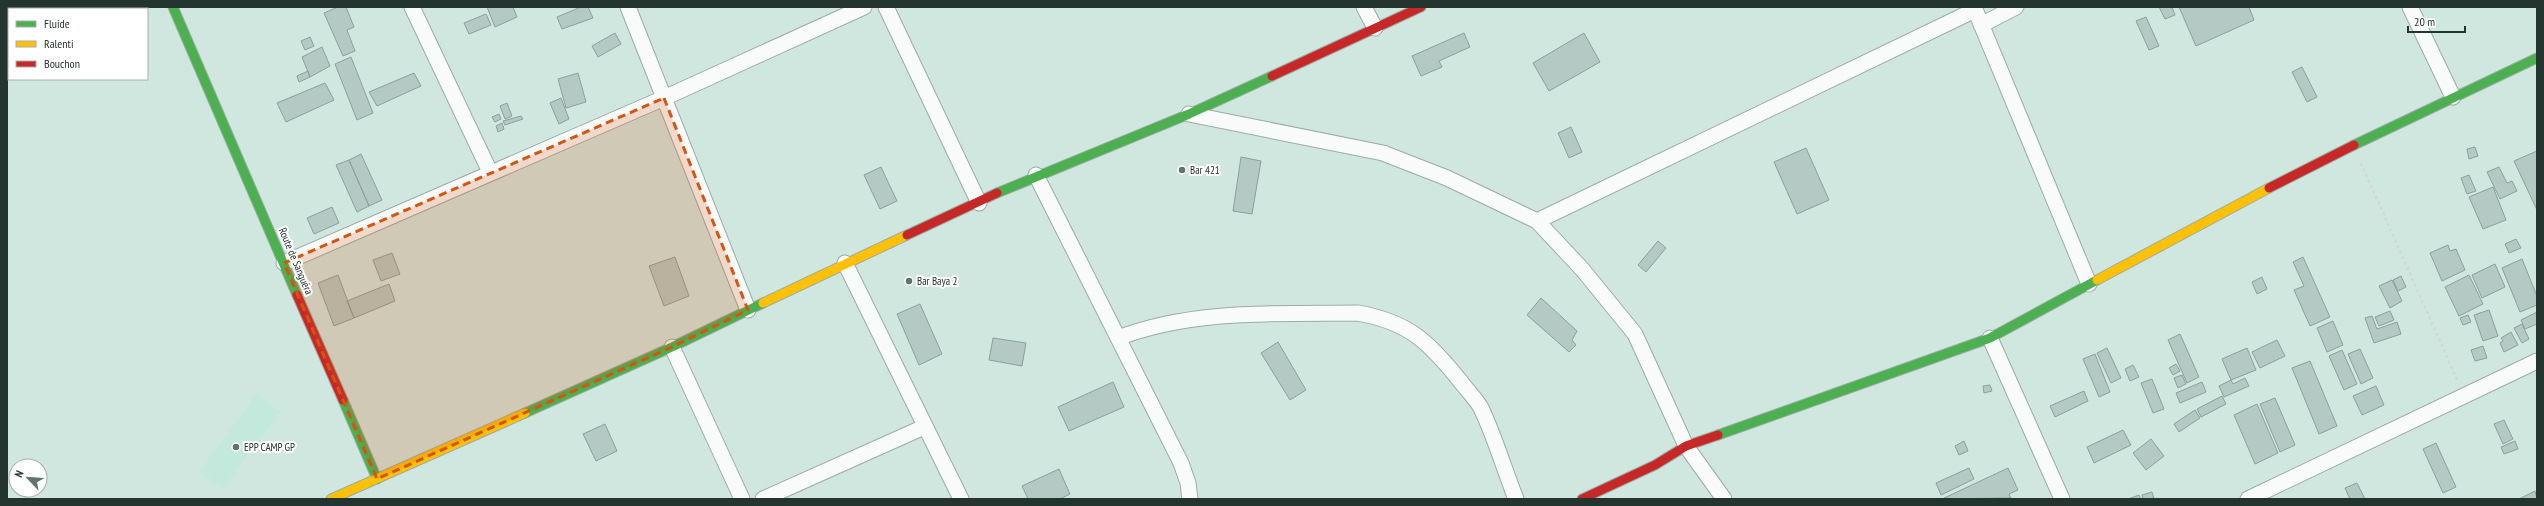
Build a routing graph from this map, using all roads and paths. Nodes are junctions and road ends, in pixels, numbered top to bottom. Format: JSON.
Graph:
{"nodes":[{"id":1,"x":173,"y":7,"type":"edge"},
{"id":2,"x":412,"y":7,"type":"edge"},
{"id":3,"x":628,"y":7,"type":"edge"},
{"id":4,"x":864,"y":7,"type":"edge"},
{"id":5,"x":886,"y":7,"type":"edge"},
{"id":6,"x":1364,"y":7,"type":"edge"},
{"id":7,"x":1421,"y":7,"type":"edge"},
{"id":8,"x":2016,"y":7,"type":"edge"},
{"id":9,"x":2410,"y":7,"type":"edge"},
{"id":10,"x":1975,"y":8,"type":"edge"},
{"id":11,"x":1982,"y":25,"type":"junction"},
{"id":12,"x":1375,"y":28,"type":"junction"},
{"id":13,"x":2537,"y":58,"type":"edge"},
{"id":14,"x":2453,"y":97,"type":"junction"},
{"id":15,"x":664,"y":98,"type":"junction"},
{"id":16,"x":1189,"y":114,"type":"junction"},
{"id":17,"x":2353,"y":145,"type":"junction"},
{"id":18,"x":490,"y":172,"type":"junction"},
{"id":19,"x":1036,"y":175,"type":"junction"},
{"id":20,"x":978,"y":203,"type":"junction"},
{"id":21,"x":1537,"y":221,"type":"junction"},
{"id":22,"x":284,"y":262,"type":"junction"},
{"id":23,"x":845,"y":263,"type":"junction"},
{"id":24,"x":2089,"y":284,"type":"junction"},
{"id":25,"x":748,"y":310,"type":"junction"},
{"id":26,"x":1118,"y":338,"type":"junction"},
{"id":27,"x":1990,"y":338,"type":"junction"},
{"id":28,"x":672,"y":347,"type":"junction"},
{"id":29,"x":2537,"y":361,"type":"edge"},
{"id":30,"x":2464,"y":395,"type":"junction"},
{"id":31,"x":924,"y":427,"type":"junction"},
{"id":32,"x":1686,"y":446,"type":"junction"},
{"id":33,"x":377,"y":479,"type":"junction"},
{"id":34,"x":331,"y":499,"type":"edge"},
{"id":35,"x":742,"y":499,"type":"edge"},
{"id":36,"x":763,"y":499,"type":"edge"},
{"id":37,"x":960,"y":499,"type":"edge"},
{"id":38,"x":1190,"y":499,"type":"edge"},
{"id":39,"x":1516,"y":499,"type":"edge"},
{"id":40,"x":1582,"y":499,"type":"edge"},
{"id":41,"x":1724,"y":499,"type":"edge"},
{"id":42,"x":2062,"y":499,"type":"edge"},
{"id":43,"x":2248,"y":499,"type":"edge"}],
"edges":[{"from":1,"to":22,"type":"street","name":"Route de Sanguéra"},
{"from":2,"to":18,"type":"street"},
{"from":3,"to":15,"type":"street"},
{"from":4,"to":15,"type":"street"},
{"from":5,"to":20,"type":"street"},
{"from":6,"to":12,"type":"street"},
{"from":7,"to":12,"type":"street"},
{"from":8,"to":11,"type":"street"},
{"from":9,"to":14,"type":"street"},
{"from":10,"to":11,"type":"street"},
{"from":10,"to":21,"type":"street"},
{"from":11,"to":24,"type":"street"},
{"from":12,"to":16,"type":"street"},
{"from":13,"to":14,"type":"street"},
{"from":14,"to":17,"type":"street"},
{"from":15,"to":18,"type":"street"},
{"from":15,"to":25,"type":"street"},
{"from":16,"to":19,"type":"street"},
{"from":16,"to":21,"type":"street"},
{"from":17,"to":24,"type":"street"},
{"from":17,"to":30,"type":"path"},
{"from":18,"to":22,"type":"street"},
{"from":19,"to":20,"type":"street"},
{"from":19,"to":26,"type":"street"},
{"from":20,"to":23,"type":"street"},
{"from":21,"to":32,"type":"street"},
{"from":22,"to":33,"type":"street","name":"Route de Sanguéra"},
{"from":23,"to":25,"type":"street"},
{"from":23,"to":31,"type":"street"},
{"from":24,"to":27,"type":"street"},
{"from":25,"to":28,"type":"street"},
{"from":26,"to":38,"type":"street"},
{"from":26,"to":39,"type":"street"},
{"from":27,"to":32,"type":"street"},
{"from":27,"to":42,"type":"street"},
{"from":28,"to":33,"type":"street"},
{"from":28,"to":35,"type":"street"},
{"from":29,"to":30,"type":"street"},
{"from":30,"to":43,"type":"street"},
{"from":31,"to":36,"type":"street"},
{"from":31,"to":37,"type":"street"},
{"from":32,"to":40,"type":"street"},
{"from":32,"to":41,"type":"street"},
{"from":33,"to":34,"type":"street"}]}
